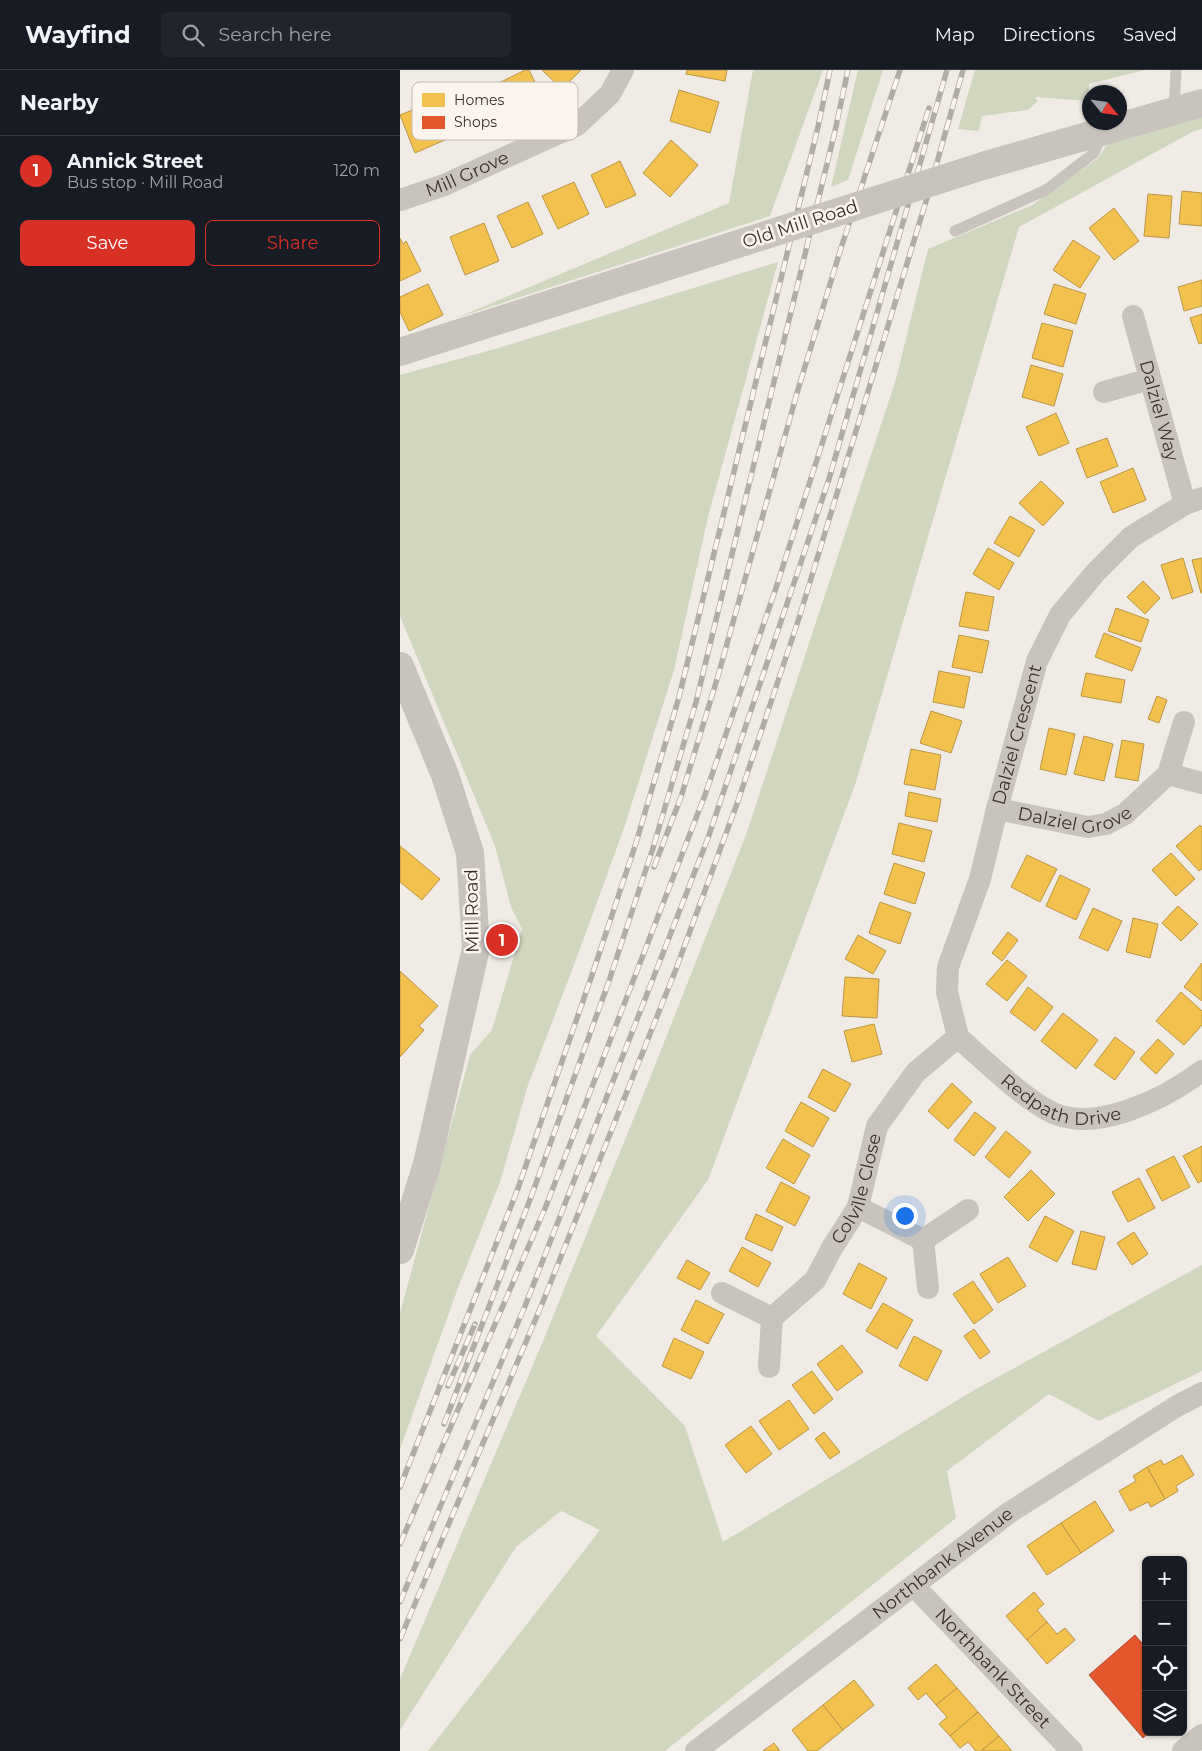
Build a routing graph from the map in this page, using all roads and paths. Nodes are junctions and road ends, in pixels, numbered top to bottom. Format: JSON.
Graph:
{"nodes":[{"id":1,"x":623,"y":70,"type":"edge"},
{"id":2,"x":1176,"y":70,"type":"edge"},
{"id":3,"x":1202,"y":103,"type":"edge"},
{"id":4,"x":1174,"y":112,"type":"junction"},
{"id":5,"x":578,"y":124,"type":"edge"},
{"id":6,"x":1102,"y":132,"type":"junction"},
{"id":7,"x":544,"y":140,"type":"edge"},
{"id":8,"x":400,"y":200,"type":"edge"},
{"id":9,"x":955,"y":231,"type":"dead end"},
{"id":10,"x":1133,"y":316,"type":"dead end"},
{"id":11,"x":400,"y":352,"type":"edge"},
{"id":12,"x":1150,"y":379,"type":"junction"},
{"id":13,"x":1104,"y":392,"type":"dead end"},
{"id":14,"x":1193,"y":501,"type":"edge"},
{"id":15,"x":400,"y":666,"type":"edge"},
{"id":16,"x":1184,"y":722,"type":"dead end"},
{"id":17,"x":1168,"y":774,"type":"junction"},
{"id":18,"x":1202,"y":783,"type":"edge"},
{"id":19,"x":997,"y":809,"type":"junction"},
{"id":20,"x":958,"y":1037,"type":"junction"},
{"id":21,"x":1202,"y":1071,"type":"edge"},
{"id":22,"x":858,"y":1207,"type":"junction"},
{"id":23,"x":968,"y":1210,"type":"dead end"},
{"id":24,"x":923,"y":1240,"type":"junction"},
{"id":25,"x":400,"y":1250,"type":"edge"},
{"id":26,"x":928,"y":1288,"type":"dead end"},
{"id":27,"x":722,"y":1293,"type":"dead end"},
{"id":28,"x":772,"y":1318,"type":"junction"},
{"id":29,"x":769,"y":1367,"type":"dead end"},
{"id":30,"x":1202,"y":1393,"type":"edge"},
{"id":31,"x":914,"y":1586,"type":"junction"},
{"id":32,"x":1202,"y":1735,"type":"edge"},
{"id":33,"x":696,"y":1751,"type":"edge"},
{"id":34,"x":1072,"y":1751,"type":"edge"},
{"id":35,"x":1183,"y":1751,"type":"edge"}],
"edges":[{"from":1,"to":5,"type":"street","name":"Mill Grove"},
{"from":2,"to":4,"type":"lane"},
{"from":3,"to":4,"type":"street","name":"Old Mill Road"},
{"from":4,"to":6,"type":"street","name":"Old Mill Road"},
{"from":6,"to":9,"type":"lane"},
{"from":6,"to":11,"type":"street","name":"Old Mill Road","bridge":true},
{"from":7,"to":8,"type":"street","name":"Mill Grove"},
{"from":10,"to":12,"type":"street","name":"Dalziel Way"},
{"from":12,"to":13,"type":"street"},
{"from":12,"to":14,"type":"street","name":"Dalziel Way"},
{"from":14,"to":19,"type":"street","name":"Dalziel Crescent"},
{"from":15,"to":25,"type":"street","name":"Mill Road"},
{"from":16,"to":17,"type":"street","name":"Dalziel Grove"},
{"from":17,"to":18,"type":"street"},
{"from":17,"to":19,"type":"street","name":"Dalziel Grove"},
{"from":19,"to":20,"type":"street","name":"Dalziel Crescent"},
{"from":20,"to":21,"type":"street","name":"Redpath Drive"},
{"from":20,"to":22,"type":"street","name":"Colville Close"},
{"from":22,"to":24,"type":"street"},
{"from":22,"to":28,"type":"street","name":"Colville Close"},
{"from":23,"to":24,"type":"street"},
{"from":24,"to":26,"type":"street"},
{"from":27,"to":28,"type":"street"},
{"from":28,"to":29,"type":"street"},
{"from":30,"to":31,"type":"street","name":"Northbank Avenue"},
{"from":31,"to":33,"type":"street","name":"Northbank Avenue"},
{"from":31,"to":34,"type":"street","name":"Northbank Street"},
{"from":32,"to":35,"type":"street"}]}
